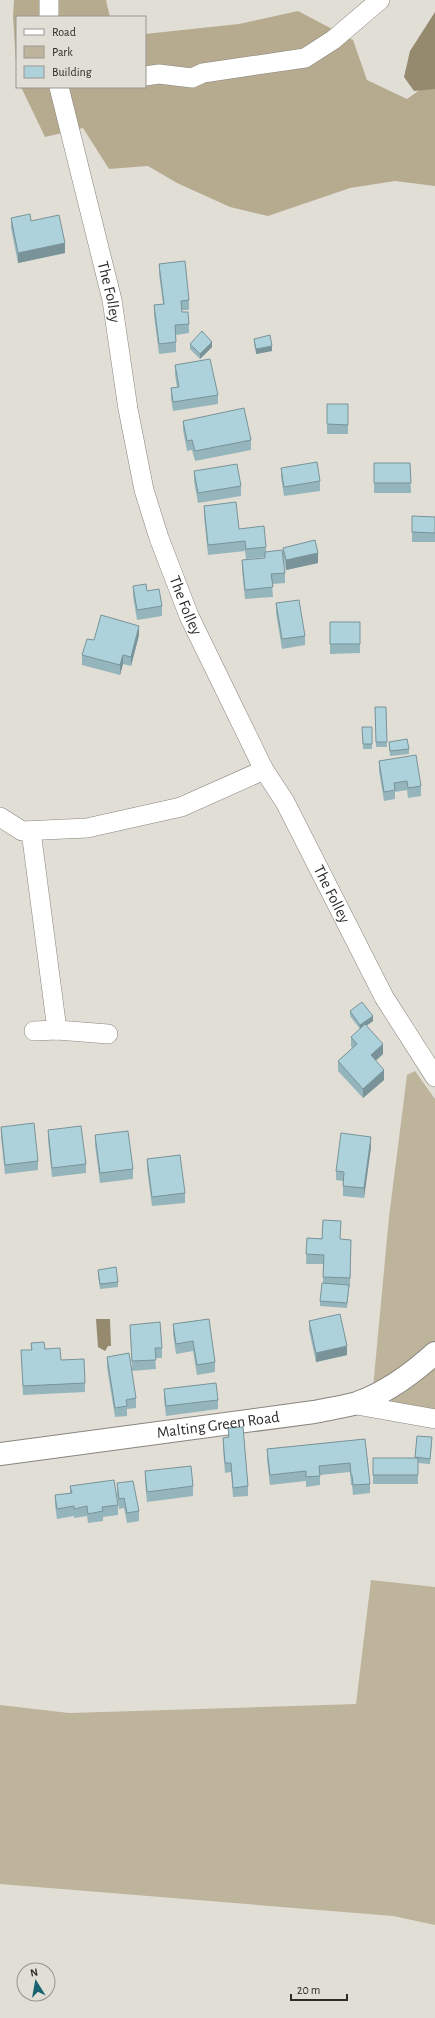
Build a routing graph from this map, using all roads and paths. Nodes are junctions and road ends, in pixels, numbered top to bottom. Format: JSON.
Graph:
{"nodes":[{"id":1,"x":49,"y":0,"type":"edge"},
{"id":2,"x":380,"y":0,"type":"edge"},
{"id":3,"x":49,"y":16,"type":"edge"},
{"id":4,"x":146,"y":76,"type":"edge"},
{"id":5,"x":59,"y":88,"type":"edge"},
{"id":6,"x":264,"y":770,"type":"junction"},
{"id":7,"x":0,"y":817,"type":"edge"},
{"id":8,"x":31,"y":831,"type":"junction"},
{"id":9,"x":57,"y":1030,"type":"junction"},
{"id":10,"x":34,"y":1031,"type":"dead end"},
{"id":11,"x":108,"y":1034,"type":"dead end"},
{"id":12,"x":435,"y":1077,"type":"edge"},
{"id":13,"x":435,"y":1353,"type":"edge"},
{"id":14,"x":351,"y":1404,"type":"junction"},
{"id":15,"x":435,"y":1419,"type":"edge"},
{"id":16,"x":0,"y":1454,"type":"edge"}],
"edges":[{"from":1,"to":3,"type":"street"},
{"from":2,"to":4,"type":"street"},
{"from":5,"to":6,"type":"street","name":"The Folley"},
{"from":6,"to":8,"type":"street"},
{"from":6,"to":12,"type":"street","name":"The Folley"},
{"from":7,"to":8,"type":"street"},
{"from":8,"to":9,"type":"street"},
{"from":9,"to":10,"type":"street"},
{"from":9,"to":11,"type":"street"},
{"from":13,"to":14,"type":"street"},
{"from":14,"to":15,"type":"street","name":"Malting Green Road"},
{"from":14,"to":16,"type":"street","name":"Malting Green Road"}]}
